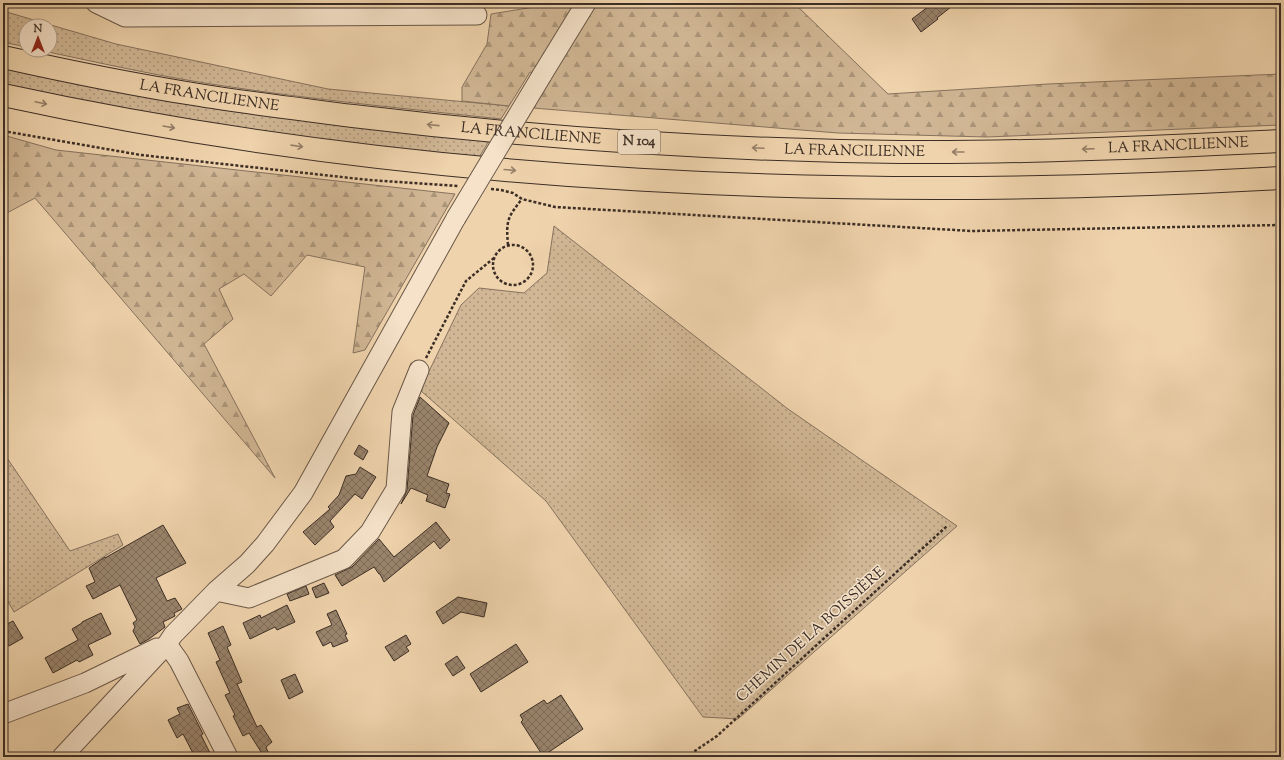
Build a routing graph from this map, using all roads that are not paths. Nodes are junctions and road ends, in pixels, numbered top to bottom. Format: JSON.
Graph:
{"nodes":[{"id":1,"x":96,"y":3,"type":"edge"},
{"id":2,"x":586,"y":3,"type":"edge"},
{"id":3,"x":239,"y":10,"type":"edge"},
{"id":4,"x":273,"y":10,"type":"edge"},
{"id":5,"x":421,"y":10,"type":"edge"},
{"id":6,"x":472,"y":11,"type":"edge"},
{"id":7,"x":3,"y":57,"type":"edge"},
{"id":8,"x":3,"y":95,"type":"edge"},
{"id":9,"x":1281,"y":141,"type":"edge"},
{"id":10,"x":1281,"y":178,"type":"edge"},
{"id":11,"x":419,"y":370,"type":"road end"},
{"id":12,"x":216,"y":591,"type":"junction"},
{"id":13,"x":168,"y":644,"type":"junction"},
{"id":14,"x":3,"y":714,"type":"edge"},
{"id":15,"x":62,"y":757,"type":"edge"},
{"id":16,"x":228,"y":757,"type":"edge"}],
"edges":[{"from":1,"to":3,"type":"street"},
{"from":2,"to":12,"type":"street","bridge":true},
{"from":3,"to":4,"type":"street"},
{"from":4,"to":5,"type":"street"},
{"from":5,"to":6,"type":"street"},
{"from":9,"to":7,"type":"highway","name":"LA FRANCILIENNE","number":"N 104","one_way":true},
{"from":8,"to":10,"type":"highway","one_way":true},
{"from":11,"to":12,"type":"street"},
{"from":12,"to":13,"type":"street"},
{"from":13,"to":14,"type":"street"},
{"from":13,"to":15,"type":"street"},
{"from":13,"to":16,"type":"street"}]}
